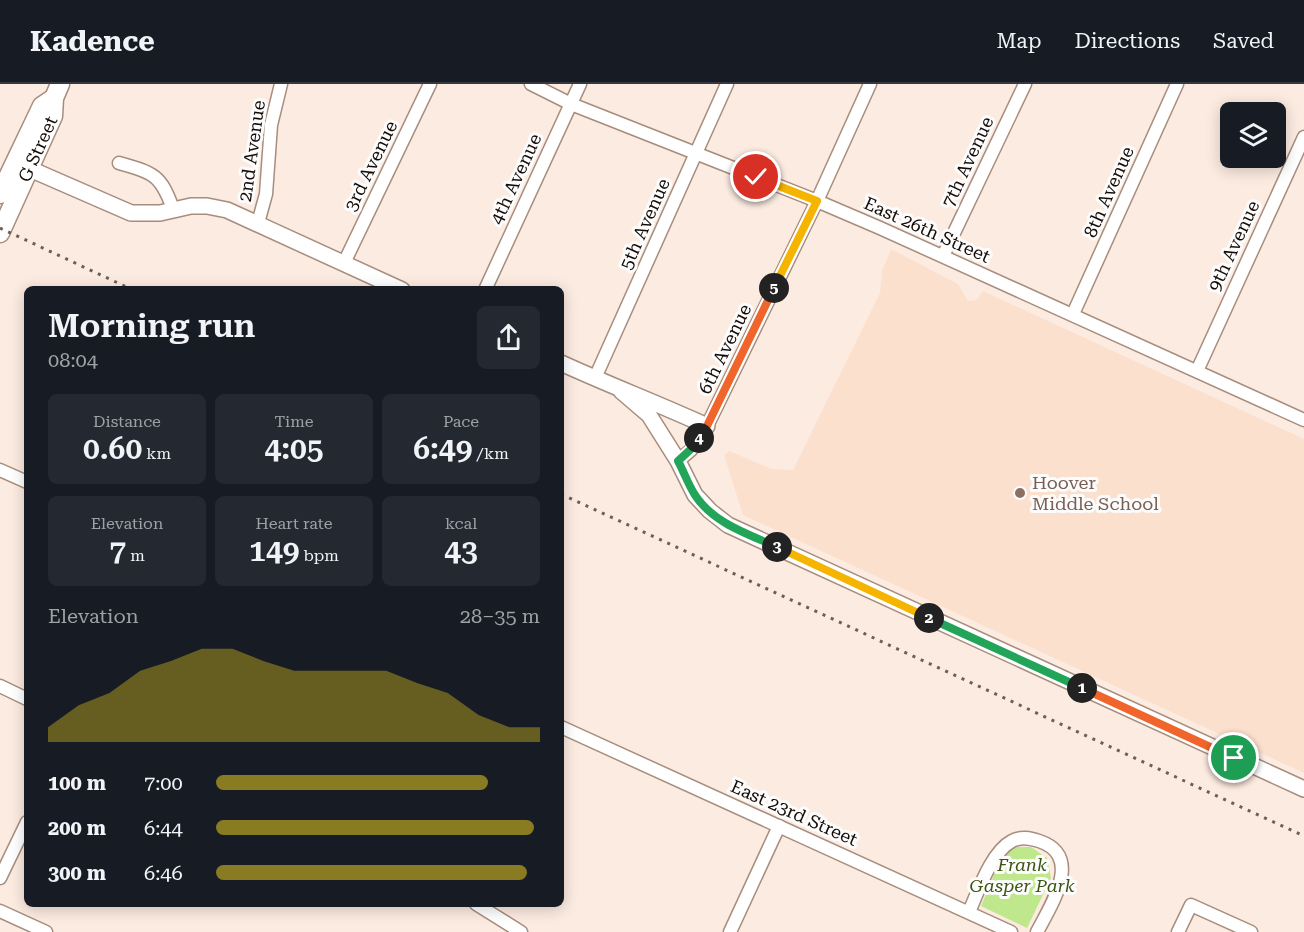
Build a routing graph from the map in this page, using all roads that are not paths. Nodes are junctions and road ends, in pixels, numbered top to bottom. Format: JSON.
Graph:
{"nodes":[{"id":1,"x":281,"y":84,"type":"edge"},
{"id":2,"x":430,"y":84,"type":"edge"},
{"id":3,"x":531,"y":84,"type":"edge"},
{"id":4,"x":580,"y":84,"type":"edge"},
{"id":5,"x":727,"y":84,"type":"edge"},
{"id":6,"x":870,"y":84,"type":"edge"},
{"id":7,"x":1025,"y":84,"type":"edge"},
{"id":8,"x":1177,"y":84,"type":"edge"},
{"id":9,"x":57,"y":91,"type":"edge"},
{"id":10,"x":571,"y":104,"type":"junction"},
{"id":11,"x":1304,"y":137,"type":"edge"},
{"id":12,"x":696,"y":154,"type":"junction"},
{"id":13,"x":119,"y":163,"type":"dead end"},
{"id":14,"x":30,"y":169,"type":"junction"},
{"id":15,"x":0,"y":194,"type":"edge"},
{"id":16,"x":817,"y":201,"type":"junction"},
{"id":17,"x":173,"y":210,"type":"junction"},
{"id":18,"x":258,"y":224,"type":"junction"},
{"id":19,"x":0,"y":233,"type":"edge"},
{"id":20,"x":943,"y":256,"type":"junction"},
{"id":21,"x":344,"y":263,"type":"junction"},
{"id":22,"x":393,"y":286,"type":"edge"},
{"id":23,"x":487,"y":286,"type":"edge"},
{"id":24,"x":1073,"y":314,"type":"junction"},
{"id":25,"x":564,"y":364,"type":"edge"},
{"id":26,"x":1197,"y":371,"type":"junction"},
{"id":27,"x":595,"y":378,"type":"junction"},
{"id":28,"x":621,"y":391,"type":"junction"},
{"id":29,"x":1304,"y":420,"type":"edge"},
{"id":30,"x":707,"y":426,"type":"junction"},
{"id":31,"x":678,"y":461,"type":"junction"},
{"id":32,"x":0,"y":470,"type":"edge"},
{"id":33,"x":24,"y":481,"type":"edge"},
{"id":34,"x":0,"y":686,"type":"edge"},
{"id":35,"x":24,"y":698,"type":"edge"},
{"id":36,"x":564,"y":728,"type":"edge"},
{"id":37,"x":1304,"y":789,"type":"edge"},
{"id":38,"x":778,"y":826,"type":"junction"},
{"id":39,"x":24,"y":828,"type":"edge"},
{"id":40,"x":0,"y":878,"type":"edge"},
{"id":41,"x":481,"y":907,"type":"edge"},
{"id":42,"x":0,"y":911,"type":"edge"},
{"id":43,"x":969,"y":912,"type":"junction"},
{"id":44,"x":46,"y":932,"type":"edge"},
{"id":45,"x":521,"y":932,"type":"edge"},
{"id":46,"x":730,"y":932,"type":"edge"},
{"id":47,"x":1011,"y":932,"type":"edge"},
{"id":48,"x":1037,"y":932,"type":"edge"},
{"id":49,"x":1178,"y":932,"type":"edge"},
{"id":50,"x":1251,"y":932,"type":"edge"}],
"edges":[{"from":1,"to":18,"type":"street","name":"2nd Avenue"},
{"from":2,"to":21,"type":"street","name":"3rd Avenue"},
{"from":3,"to":10,"type":"street","name":"East 26th Street"},
{"from":4,"to":10,"type":"street","name":"4th Avenue"},
{"from":5,"to":12,"type":"street","name":"5th Avenue"},
{"from":6,"to":16,"type":"street","name":"6th Avenue"},
{"from":7,"to":20,"type":"street","name":"7th Avenue"},
{"from":8,"to":24,"type":"street","name":"8th Avenue"},
{"from":9,"to":14,"type":"main road","name":"G Street"},
{"from":9,"to":15,"type":"main road","name":"G Street"},
{"from":10,"to":12,"type":"street","name":"East 26th Street"},
{"from":10,"to":23,"type":"street","name":"4th Avenue"},
{"from":11,"to":26,"type":"street","name":"9th Avenue"},
{"from":12,"to":16,"type":"street","name":"East 26th Street"},
{"from":12,"to":27,"type":"street","name":"5th Avenue"},
{"from":13,"to":17,"type":"street"},
{"from":14,"to":17,"type":"street"},
{"from":14,"to":19,"type":"main road","name":"G Street"},
{"from":16,"to":20,"type":"street","name":"East 26th Street"},
{"from":16,"to":30,"type":"street","name":"6th Avenue"},
{"from":17,"to":18,"type":"street"},
{"from":18,"to":21,"type":"street"},
{"from":20,"to":24,"type":"street","name":"East 26th Street"},
{"from":21,"to":22,"type":"street"},
{"from":24,"to":26,"type":"street","name":"East 26th Street"},
{"from":25,"to":27,"type":"street"},
{"from":26,"to":29,"type":"street","name":"East 26th Street"},
{"from":27,"to":28,"type":"street"},
{"from":28,"to":30,"type":"street"},
{"from":28,"to":31,"type":"street"},
{"from":30,"to":31,"type":"street","name":"6th Avenue"},
{"from":31,"to":37,"type":"street"},
{"from":32,"to":33,"type":"street"},
{"from":34,"to":35,"type":"street"},
{"from":36,"to":38,"type":"street","name":"East 23rd Street"},
{"from":38,"to":43,"type":"street","name":"East 23rd Street"},
{"from":38,"to":46,"type":"street"},
{"from":39,"to":40,"type":"street"},
{"from":41,"to":45,"type":"street"},
{"from":42,"to":44,"type":"street"},
{"from":43,"to":47,"type":"street","name":"East 23rd Street"},
{"from":43,"to":48,"type":"street"},
{"from":49,"to":50,"type":"street"}]}
